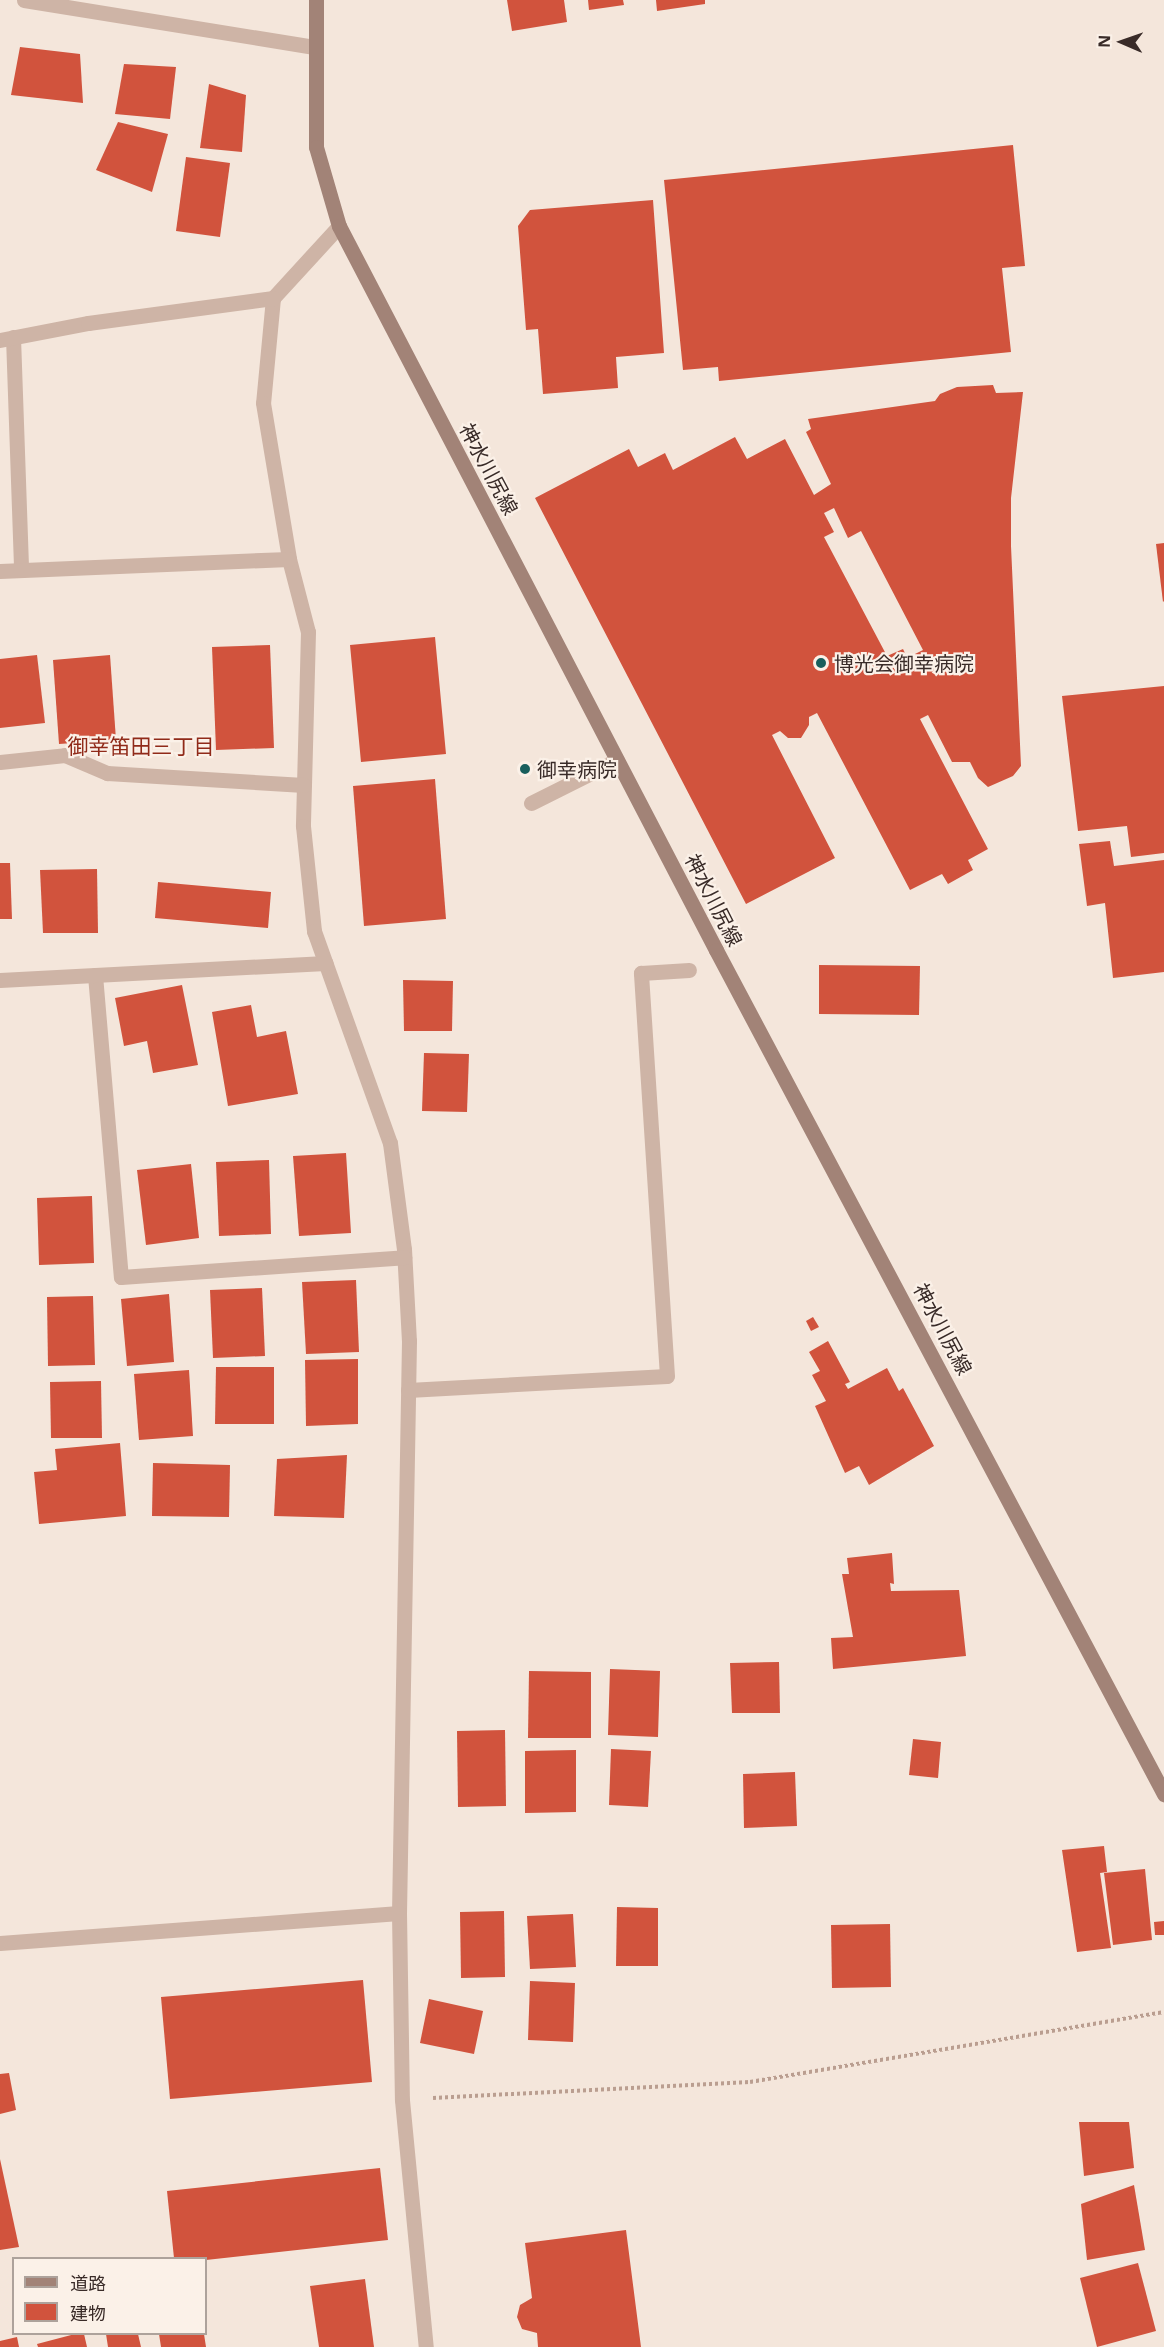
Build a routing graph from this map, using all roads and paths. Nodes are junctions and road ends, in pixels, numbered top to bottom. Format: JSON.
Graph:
{"nodes":[{"id":1,"x":24,"y":0,"type":"edge"},
{"id":2,"x":316,"y":0,"type":"edge"},
{"id":3,"x":314,"y":47,"type":"junction"},
{"id":4,"x":339,"y":226,"type":"junction"},
{"id":5,"x":273,"y":298,"type":"junction"},
{"id":6,"x":7,"y":338,"type":"edge"},
{"id":7,"x":289,"y":559,"type":"junction"},
{"id":8,"x":21,"y":570,"type":"junction"},
{"id":9,"x":0,"y":571,"type":"edge"},
{"id":10,"x":617,"y":760,"type":"junction"},
{"id":11,"x":0,"y":762,"type":"edge"},
{"id":12,"x":304,"y":785,"type":"junction"},
{"id":13,"x":531,"y":803,"type":"dead end"},
{"id":14,"x":326,"y":963,"type":"junction"},
{"id":15,"x":690,"y":970,"type":"dead end"},
{"id":16,"x":95,"y":975,"type":"junction"},
{"id":17,"x":0,"y":980,"type":"edge"},
{"id":18,"x":404,"y":1257,"type":"junction"},
{"id":19,"x":408,"y":1390,"type":"junction"},
{"id":20,"x":1164,"y":1794,"type":"edge"},
{"id":21,"x":399,"y":1913,"type":"junction"},
{"id":22,"x":0,"y":1943,"type":"edge"},
{"id":23,"x":1164,"y":2012,"type":"edge"},
{"id":24,"x":402,"y":2100,"type":"junction"},
{"id":25,"x":426,"y":2347,"type":"edge"}],
"edges":[{"from":1,"to":3,"type":"street"},
{"from":2,"to":3,"type":"main road","name":"神水川尻線"},
{"from":3,"to":4,"type":"main road","name":"神水川尻線"},
{"from":4,"to":5,"type":"street"},
{"from":4,"to":10,"type":"main road","name":"神水川尻線"},
{"from":5,"to":6,"type":"street"},
{"from":5,"to":7,"type":"street"},
{"from":6,"to":8,"type":"street"},
{"from":7,"to":8,"type":"street"},
{"from":7,"to":12,"type":"street"},
{"from":8,"to":9,"type":"street"},
{"from":10,"to":13,"type":"street"},
{"from":10,"to":20,"type":"main road","name":"神水川尻線"},
{"from":11,"to":12,"type":"street"},
{"from":12,"to":14,"type":"street"},
{"from":14,"to":16,"type":"street"},
{"from":14,"to":18,"type":"street"},
{"from":15,"to":19,"type":"street"},
{"from":16,"to":17,"type":"street"},
{"from":16,"to":18,"type":"street"},
{"from":18,"to":19,"type":"street"},
{"from":19,"to":21,"type":"street"},
{"from":21,"to":22,"type":"street"},
{"from":21,"to":24,"type":"street"},
{"from":23,"to":24,"type":"path"},
{"from":24,"to":25,"type":"street"}]}
